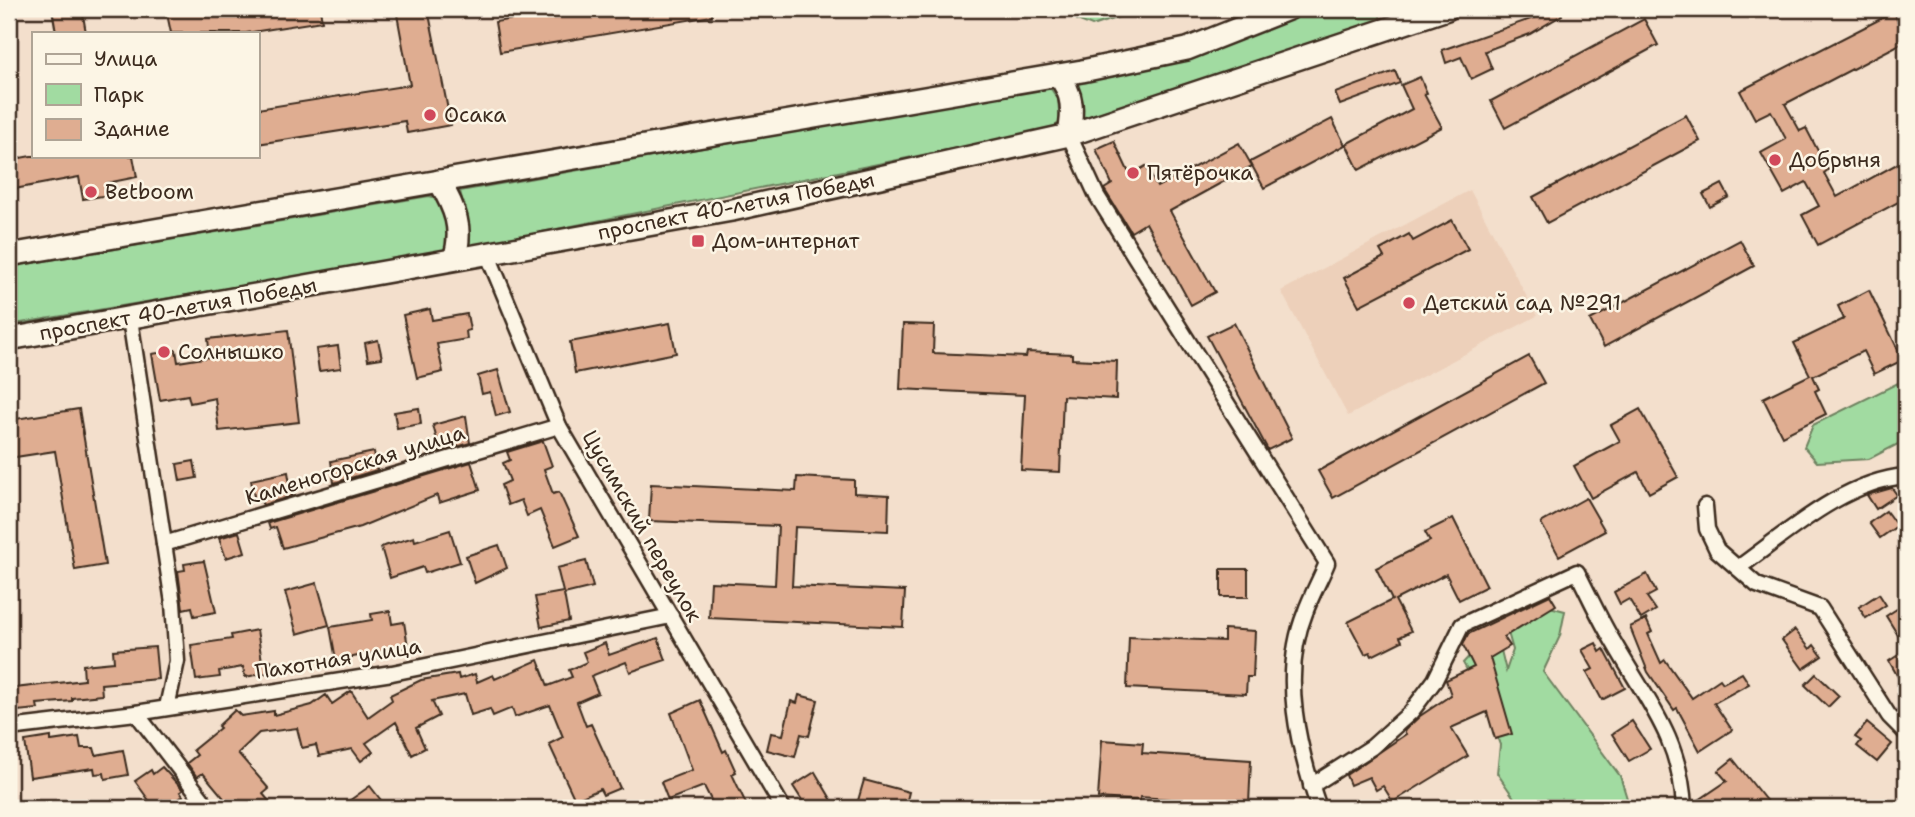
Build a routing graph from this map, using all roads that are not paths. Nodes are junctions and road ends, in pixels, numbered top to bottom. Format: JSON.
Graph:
{"nodes":[{"id":1,"x":1288,"y":9,"type":"edge"},
{"id":2,"x":1447,"y":9,"type":"edge"},
{"id":3,"x":1058,"y":75,"type":"junction"},
{"id":4,"x":1069,"y":135,"type":"junction"},
{"id":5,"x":439,"y":181,"type":"junction"},
{"id":6,"x":487,"y":253,"type":"junction"},
{"id":7,"x":9,"y":255,"type":"edge"},
{"id":8,"x":454,"y":259,"type":"junction"},
{"id":9,"x":130,"y":319,"type":"junction"},
{"id":10,"x":9,"y":339,"type":"edge"},
{"id":11,"x":559,"y":426,"type":"junction"},
{"id":12,"x":1906,"y":476,"type":"edge"},
{"id":13,"x":1705,"y":506,"type":"dead end"},
{"id":14,"x":164,"y":544,"type":"junction"},
{"id":15,"x":1738,"y":568,"type":"junction"},
{"id":16,"x":671,"y":616,"type":"junction"},
{"id":17,"x":167,"y":707,"type":"junction"},
{"id":18,"x":136,"y":713,"type":"junction"},
{"id":19,"x":9,"y":728,"type":"edge"},
{"id":20,"x":1906,"y":733,"type":"edge"},
{"id":21,"x":1311,"y":786,"type":"junction"},
{"id":22,"x":209,"y":808,"type":"edge"},
{"id":23,"x":783,"y":808,"type":"edge"},
{"id":24,"x":1319,"y":808,"type":"edge"},
{"id":25,"x":1684,"y":808,"type":"edge"}],
"edges":[{"from":1,"to":3,"type":"main road"},
{"from":2,"to":4,"type":"main road","name":"проспект 40-летия Победы"},
{"from":3,"to":4,"type":"main road"},
{"from":3,"to":5,"type":"main road"},
{"from":4,"to":6,"type":"main road","name":"проспект 40-летия Победы"},
{"from":4,"to":21,"type":"street"},
{"from":5,"to":7,"type":"main road"},
{"from":5,"to":8,"type":"main road"},
{"from":6,"to":8,"type":"main road","name":"проспект 40-летия Победы"},
{"from":6,"to":11,"type":"street","name":"Цусимский переулок"},
{"from":8,"to":9,"type":"main road","name":"проспект 40-летия Победы"},
{"from":9,"to":10,"type":"main road","name":"проспект 40-летия Победы"},
{"from":9,"to":14,"type":"street"},
{"from":11,"to":14,"type":"street","name":"Каменогорская улица"},
{"from":11,"to":16,"type":"street","name":"Цусимский переулок"},
{"from":12,"to":15,"type":"street"},
{"from":13,"to":15,"type":"street"},
{"from":14,"to":17,"type":"street"},
{"from":15,"to":20,"type":"street"},
{"from":16,"to":17,"type":"street","name":"Пахотная улица"},
{"from":16,"to":23,"type":"street","name":"Цусимский переулок"},
{"from":17,"to":18,"type":"street","name":"Пахотная улица"},
{"from":18,"to":19,"type":"street","name":"Пахотная улица"},
{"from":18,"to":22,"type":"street"},
{"from":21,"to":24,"type":"street"},
{"from":21,"to":25,"type":"street"}]}
